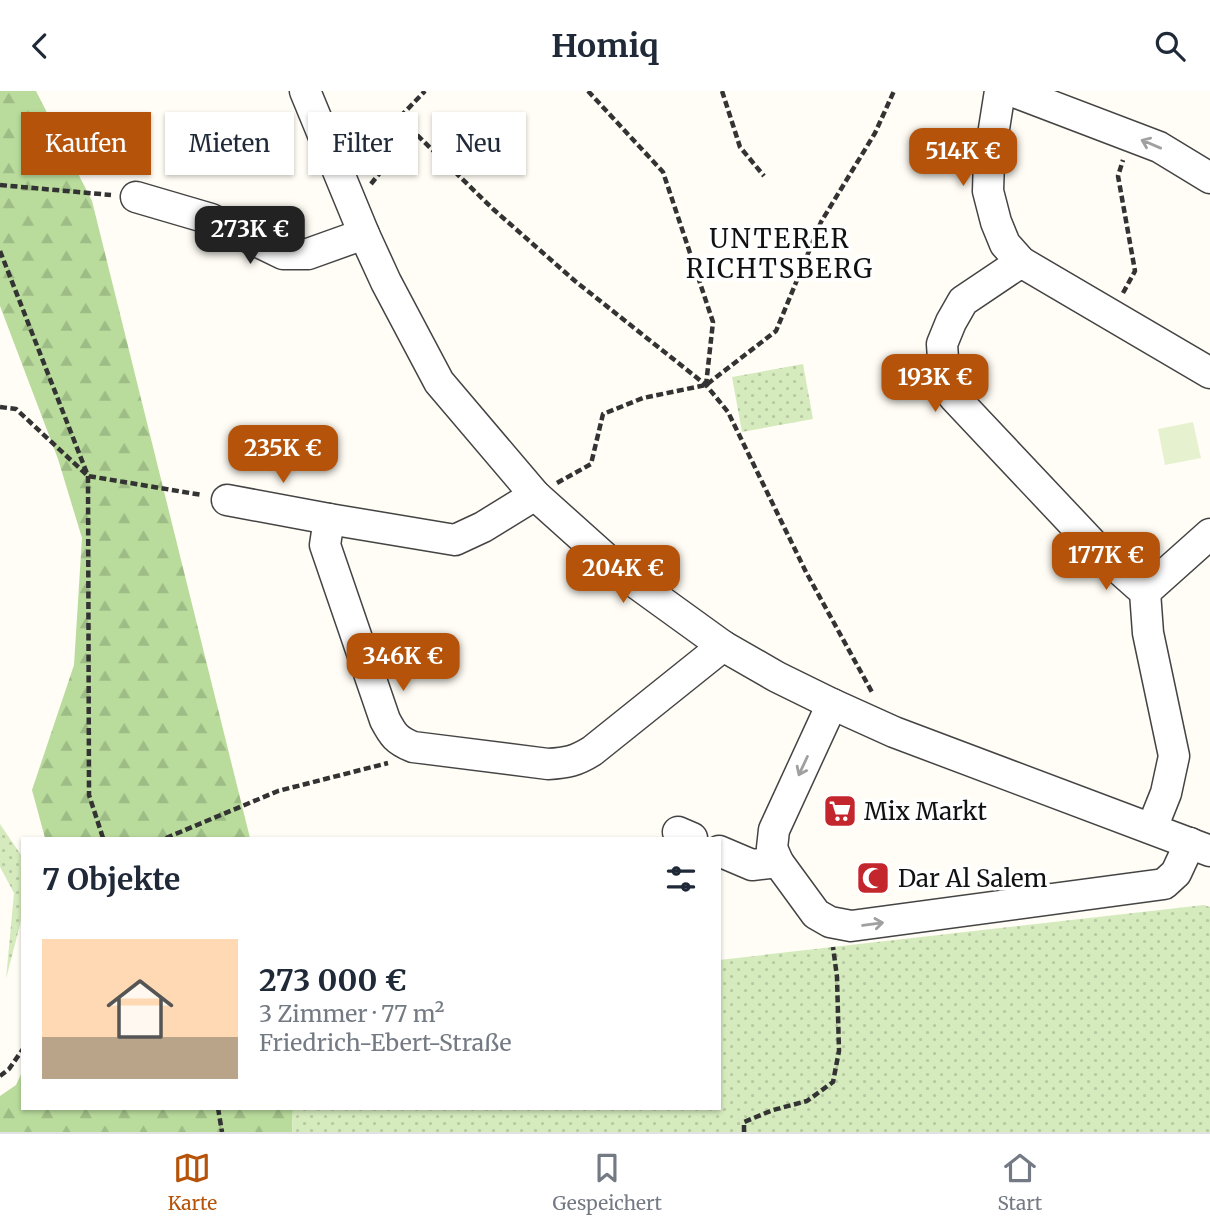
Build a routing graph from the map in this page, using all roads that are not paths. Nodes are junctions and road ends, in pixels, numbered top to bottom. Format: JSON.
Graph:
{"nodes":[{"id":1,"x":305,"y":91,"type":"edge"},
{"id":2,"x":1000,"y":91,"type":"edge"},
{"id":3,"x":1012,"y":91,"type":"edge"},
{"id":4,"x":1210,"y":178,"type":"edge"},
{"id":5,"x":136,"y":197,"type":"road end"},
{"id":6,"x":364,"y":234,"type":"junction"},
{"id":7,"x":1021,"y":262,"type":"junction"},
{"id":8,"x":1210,"y":373,"type":"edge"},
{"id":9,"x":535,"y":495,"type":"junction"},
{"id":10,"x":227,"y":500,"type":"dead end"},
{"id":11,"x":329,"y":519,"type":"junction"},
{"id":12,"x":1210,"y":534,"type":"edge"},
{"id":13,"x":1145,"y":592,"type":"junction"},
{"id":14,"x":723,"y":646,"type":"junction"},
{"id":15,"x":832,"y":704,"type":"junction"},
{"id":16,"x":1152,"y":828,"type":"junction"},
{"id":17,"x":1200,"y":847,"type":"edge"},
{"id":18,"x":721,"y":852,"type":"edge"},
{"id":19,"x":778,"y":862,"type":"junction"}],
"edges":[{"from":1,"to":6,"type":"street"},
{"from":2,"to":7,"type":"street"},
{"from":4,"to":3,"type":"street","one_way":true},
{"from":5,"to":6,"type":"street"},
{"from":6,"to":9,"type":"street"},
{"from":7,"to":8,"type":"street"},
{"from":7,"to":13,"type":"street"},
{"from":9,"to":11,"type":"street"},
{"from":9,"to":14,"type":"street"},
{"from":10,"to":11,"type":"street"},
{"from":11,"to":14,"type":"street"},
{"from":12,"to":13,"type":"street"},
{"from":13,"to":16,"type":"street"},
{"from":14,"to":15,"type":"street"},
{"from":15,"to":16,"type":"street"},
{"from":15,"to":19,"type":"street","one_way":true},
{"from":16,"to":17,"type":"street"},
{"from":19,"to":17,"type":"street","one_way":true},
{"from":18,"to":19,"type":"street"}]}
